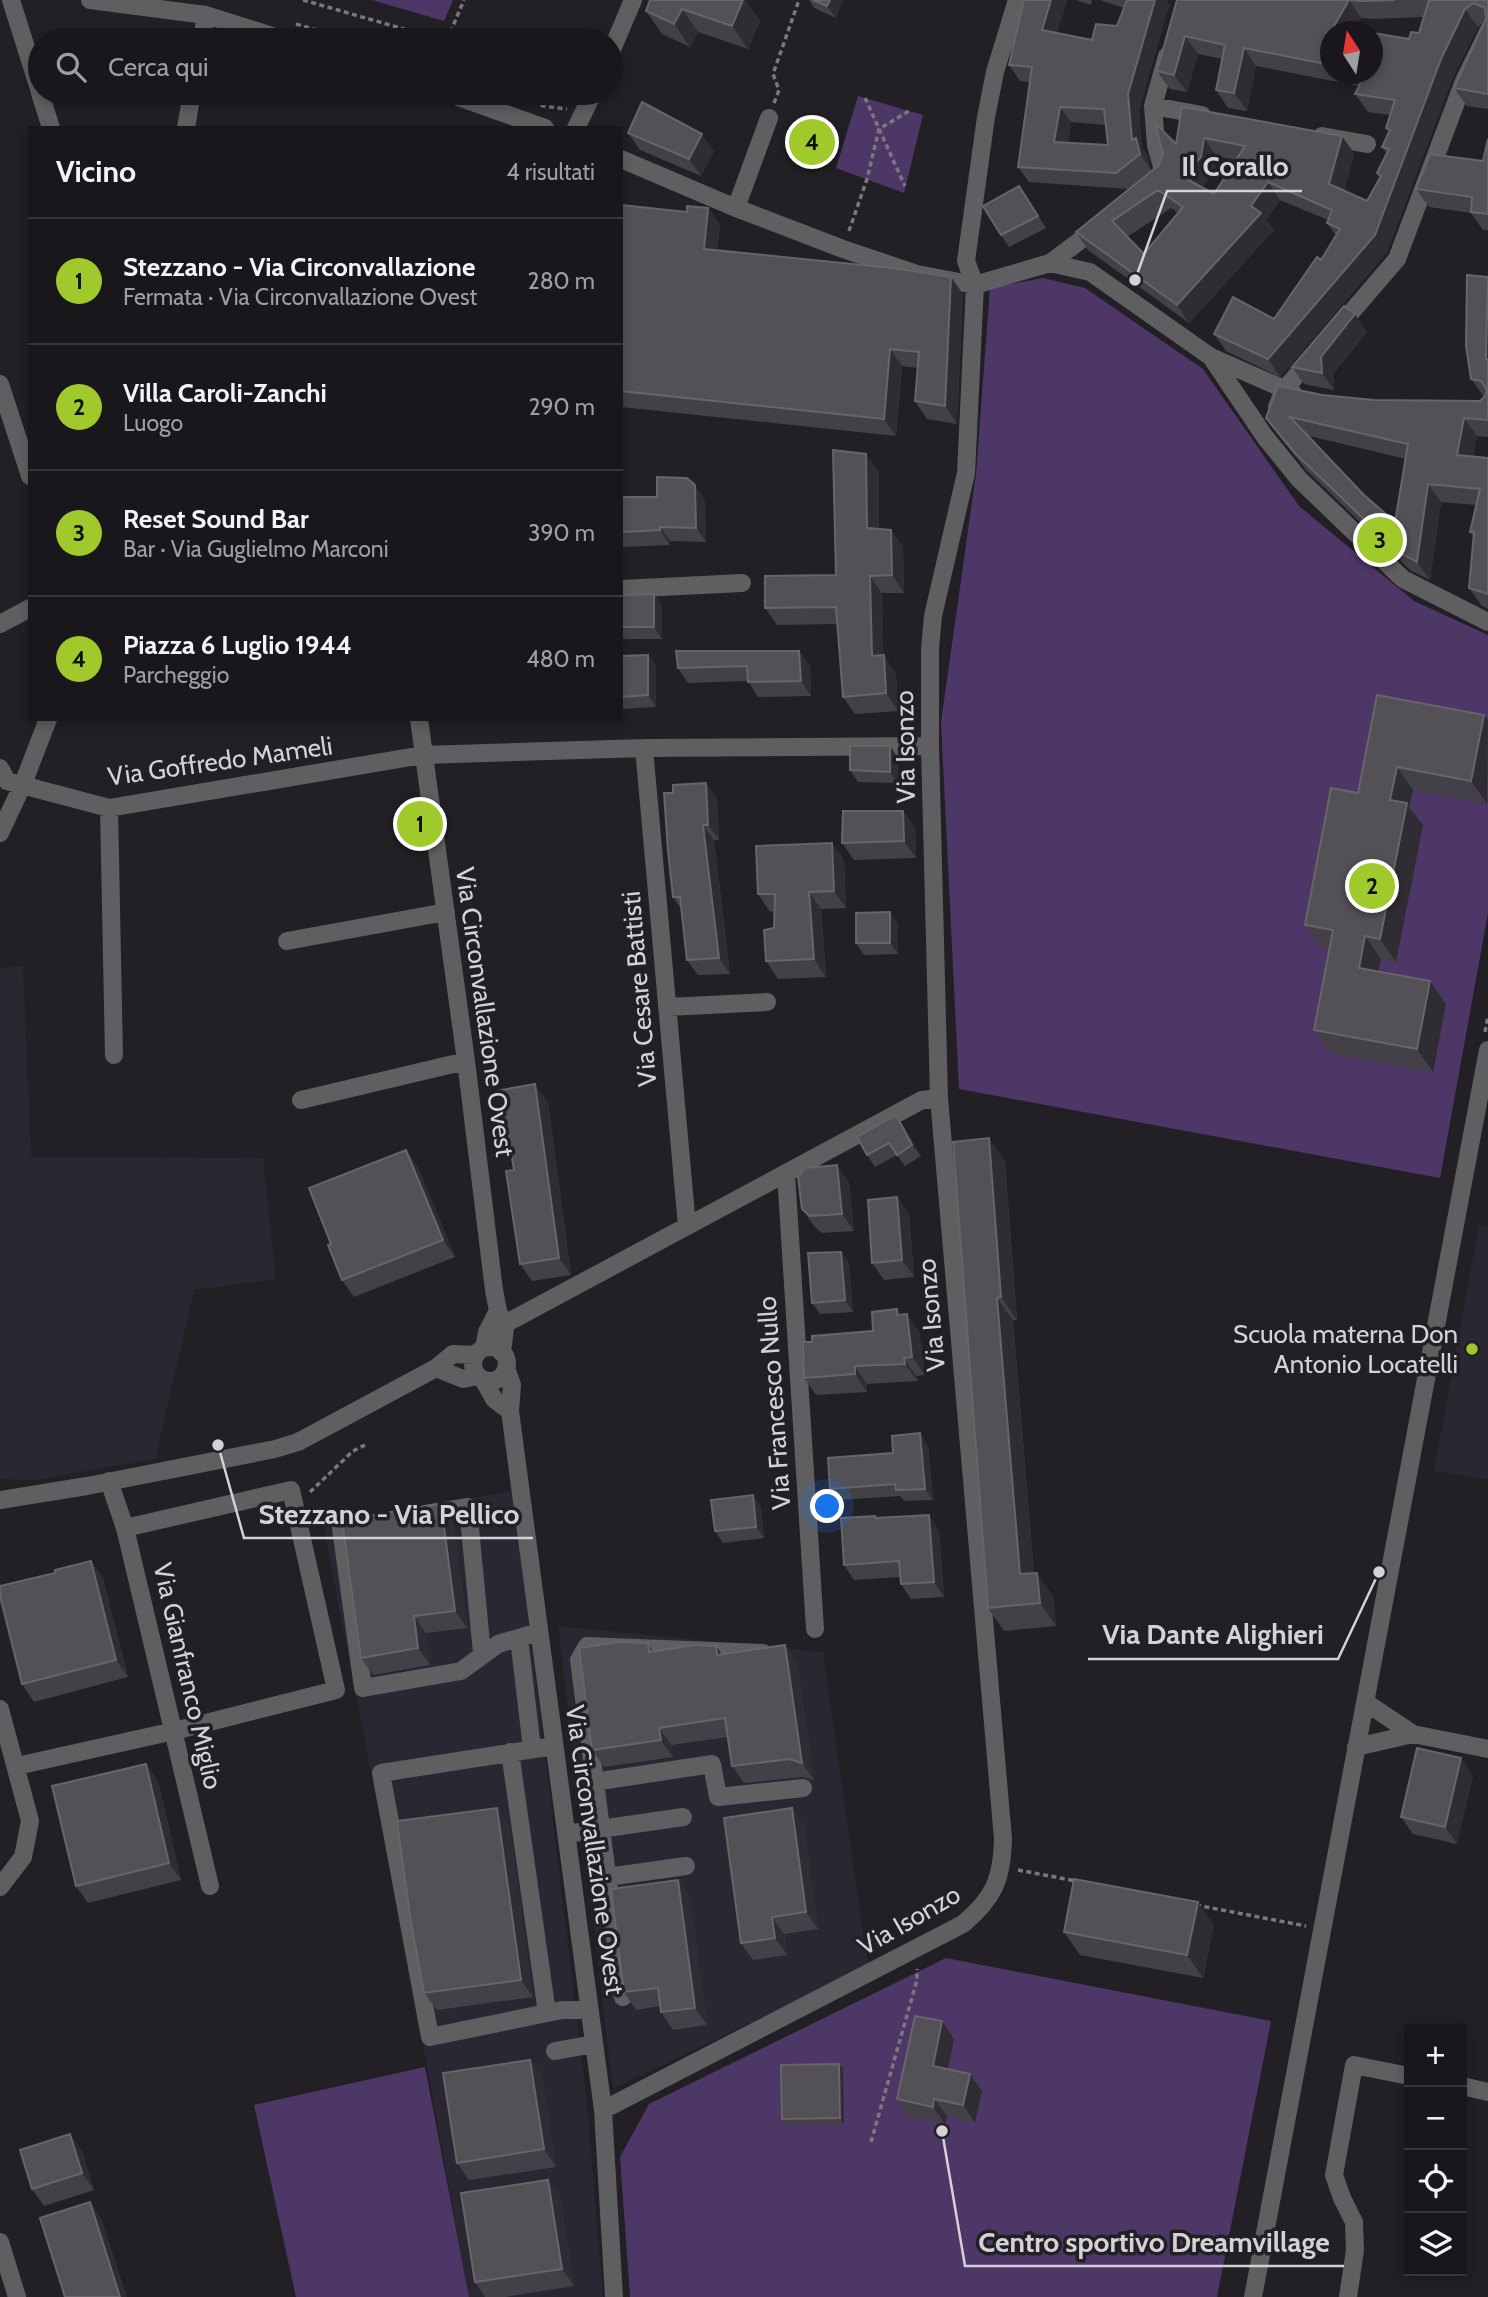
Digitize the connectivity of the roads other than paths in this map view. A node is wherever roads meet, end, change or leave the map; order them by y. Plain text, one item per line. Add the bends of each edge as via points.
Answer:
1 (11, 0) edge
2 (90, 0) edge
3 (633, 0) edge
4 (1017, 0) edge
5 (206, 15) junction
6 (204, 28) edge
7 (247, 28) edge
8 (621, 28) edge
9 (1488, 32) edge
10 (1172, 40) edge
11 (28, 54) edge
12 (44, 105) edge
13 (190, 105) edge
14 (481, 105) edge
15 (588, 105) edge
16 (1153, 106) junction
17 (769, 118) road end
18 (1220, 118) edge
19 (50, 126) edge
20 (186, 126) edge
21 (539, 126) edge
22 (577, 126) edge
23 (1300, 132) edge
24 (1367, 144) dead end
25 (623, 160) edge
26 (1143, 191) edge
27 (736, 208) junction
28 (1110, 218) edge
29 (1050, 262) junction
30 (975, 285) junction
31 (1211, 357) junction
32 (0, 384) edge
33 (1284, 390) junction
34 (1310, 398) edge
35 (1265, 437) junction
36 (28, 470) edge
37 (742, 583) dead end
38 (623, 589) edge
39 (28, 609) edge
40 (1488, 622) edge
41 (0, 624) edge
42 (47, 721) edge
43 (419, 721) edge
44 (930, 746) junction
45 (644, 748) junction
46 (423, 755) junction
47 (0, 768) edge
48 (23, 784) junction
49 (109, 808) junction
50 (0, 833) edge
51 (446, 912) junction
52 (287, 941) dead end
53 (767, 1002) dead end
54 (667, 1007) junction
55 (1488, 1050) edge
56 (114, 1055) dead end
57 (466, 1061) junction
58 (939, 1098) junction
59 (301, 1101) dead end
60 (786, 1174) junction
61 (687, 1226) junction
62 (500, 1318) junction
63 (480, 1351) junction
64 (504, 1360) junction
65 (436, 1368) junction
66 (481, 1378) junction
67 (510, 1411) junction
68 (109, 1481) junction
69 (0, 1500) edge
70 (405, 1518) edge
71 (379, 1522) edge
72 (125, 1528) junction
73 (815, 1629) dead end
74 (539, 1632) junction
75 (519, 1638) junction
76 (482, 1653) junction
77 (766, 1653) edge
78 (1365, 1702) junction
79 (0, 1709) edge
80 (174, 1731) junction
81 (1413, 1734) junction
82 (554, 1746) junction
83 (1356, 1747) junction
84 (532, 1749) junction
85 (1488, 1749) edge
86 (510, 1752) junction
87 (17, 1766) junction
88 (594, 1783) junction
89 (803, 1788) dead end
90 (683, 1816) dead end
91 (599, 1829) junction
92 (566, 1834) junction
93 (686, 1866) dead end
94 (607, 1877) junction
95 (210, 1886) dead end
96 (0, 1887) edge
97 (622, 1997) edge
98 (589, 2010) junction
99 (547, 2013) junction
100 (594, 2044) junction
101 (555, 2051) dead end
102 (1404, 2075) edge
103 (1466, 2087) edge
104 (1488, 2092) edge
105 (603, 2110) junction
106 (0, 2242) edge
107 (17, 2297) edge
108 (614, 2297) edge
109 (1253, 2297) edge
110 (1348, 2297) edge

1 - 11 street
2 - 5 street
3 - 8 street
4 - 30 street, Via Isonzo via 986,117 966,261
5 - 6 street
5 - 7 street
9 - 33 street via 1464,81 1397,259
10 - 16 street
12 - 19 street
13 - 20 street
14 - 21 street
15 - 22 street
16 - 18 street
16 - 26 street via 1164,174
17 - 27 street
23 - 24 street
25 - 27 street
27 - 30 street via 917,274
28 - 29 street
29 - 30 street
29 - 31 street via 1090,272
30 - 44 street, Via Isonzo via 966,473 933,616
31 - 33 street
31 - 35 street
32 - 36 street
33 - 34 street
33 - 35 street
35 - 40 street via 1299,479 1404,579
37 - 38 street
39 - 41 street
42 - 48 street
43 - 46 street, Via Circonvallazione Ovest
44 - 45 street, Via Goffredo Mameli
44 - 58 street, Via Isonzo
45 - 46 street, Via Goffredo Mameli
45 - 54 street, Via Cesare Battisti
46 - 49 street, Via Goffredo Mameli
46 - 51 street, Via Circonvallazione Ovest
47 - 48 street, Via Goffredo Mameli via 7,780
48 - 49 street, Via Goffredo Mameli
48 - 50 street
49 - 56 street
51 - 52 street
51 - 57 street, Via Circonvallazione Ovest
53 - 54 street
54 - 61 street, Via Cesare Battisti
55 - 78 street
57 - 59 street
57 - 62 street, Via Circonvallazione Ovest
58 - 60 street via 922,1100
58 - 105 street, Via Isonzo via 1002,1867 982,1909 963,1924
60 - 61 street
60 - 73 street, Via Francesco Nullo
61 - 62 street
62 - 63 street, Via Circonvallazione Ovest via 487,1332
62 - 64 street, Via Circonvallazione Ovest
63 - 64 street via 494,1348
63 - 65 street via 453,1354
63 - 66 street via 472,1366
64 - 66 street via 498,1379
64 - 67 street, Via Circonvallazione Ovest via 512,1385
65 - 66 street via 463,1379
65 - 68 street via 298,1442
66 - 67 street via 494,1399
67 - 74 street, Via Circonvallazione Ovest
68 - 69 street
68 - 72 street, Via Gianfranco Miglio
70 - 76 street via 468,1507
71 - 76 street via 341,1528 363,1688 461,1671
72 - 80 street, Via Gianfranco Miglio
72 - 80 street via 290,1490 293,1499 336,1690
74 - 75 street
74 - 82 street, Via Circonvallazione Ovest
75 - 76 street
75 - 84 street
77 - 88 street via 587,1646 579,1660
78 - 81 street
78 - 83 street
79 - 87 street
80 - 87 street
80 - 95 street, Via Gianfranco Miglio
81 - 83 street
81 - 85 street
82 - 84 street
82 - 92 street, Via Circonvallazione Ovest
83 - 109 street
84 - 86 street
86 - 99 street
86 - 99 street via 381,1773 430,2037
87 - 96 street via 30,1821 23,1857
88 - 89 street via 712,1764 718,1797
88 - 91 street
90 - 91 street
91 - 92 street
91 - 94 street
92 - 98 street, Via Circonvallazione Ovest
93 - 94 street
94 - 97 street
98 - 99 street
98 - 100 street, Via Circonvallazione Ovest
100 - 101 street
100 - 105 street, Via Circonvallazione Ovest
102 - 110 street via 1354,2065 1334,2175 1354,2222
103 - 104 street
105 - 108 street, Via Circonvallazione Ovest
106 - 107 street

